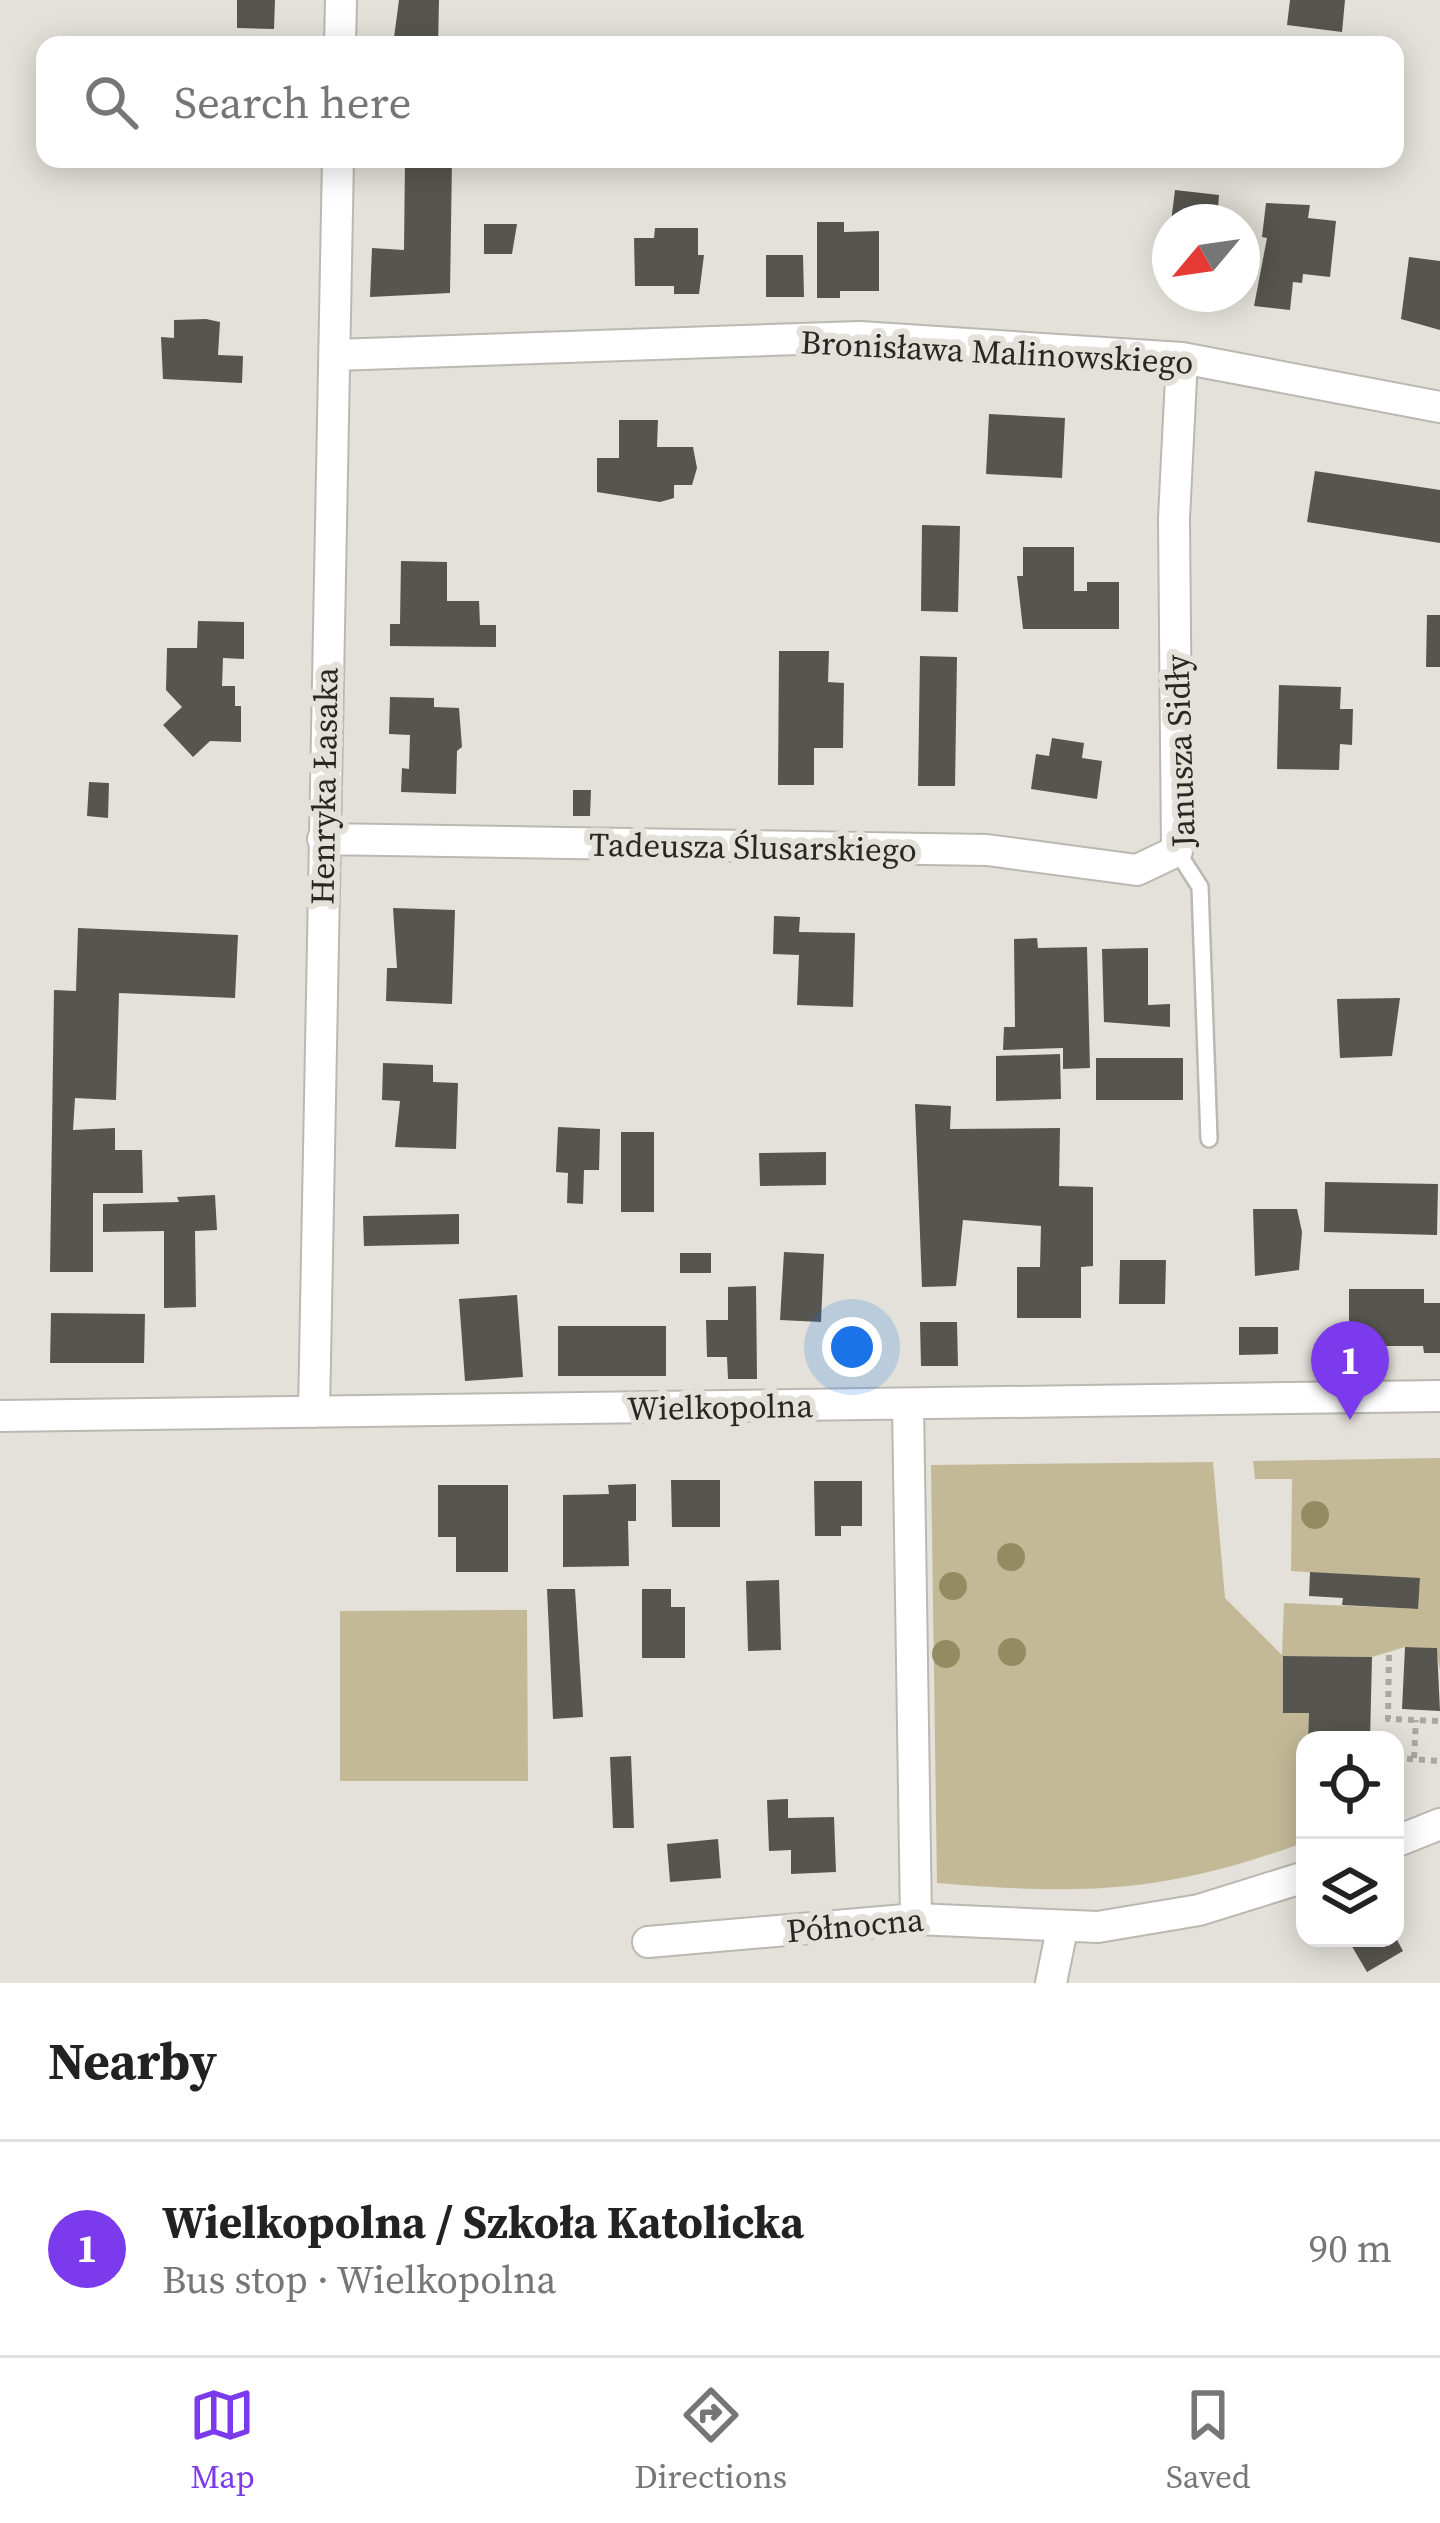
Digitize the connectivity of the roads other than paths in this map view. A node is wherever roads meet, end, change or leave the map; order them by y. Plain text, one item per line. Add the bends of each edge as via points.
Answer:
1 (340, 0) edge
2 (340, 36) edge
3 (338, 168) edge
4 (335, 355) junction
5 (1181, 358) junction
6 (1440, 407) edge
7 (323, 839) junction
8 (1177, 851) junction
9 (1209, 1138) dead end
10 (1440, 1396) edge
11 (908, 1405) junction
12 (314, 1412) junction
13 (0, 1416) edge
14 (1440, 1824) edge
15 (1402, 1839) edge
16 (1296, 1880) edge
17 (916, 1918) junction
18 (1063, 1928) junction
19 (648, 1942) dead end
20 (1051, 1983) edge

1 - 2 street
3 - 4 street, Henryka Łasaka
4 - 5 street, Bronisława Malinowskiego via 860,337
4 - 7 street, Henryka Łasaka
5 - 6 street, Bronisława Malinowskiego
5 - 8 street, Janusza Sidły
7 - 8 street, Tadeusza Ślusarskiego via 987,850 1137,870
7 - 12 street, Henryka Łasaka
8 - 9 lane, Janusza Sidły via 1200,887
10 - 11 street, Wielkopolna
11 - 12 street, Wielkopolna
11 - 17 street
12 - 13 street, Wielkopolna
14 - 15 street
16 - 18 street, Północna via 1199,1910
17 - 18 street, Północna
17 - 19 street, Północna
18 - 20 street

